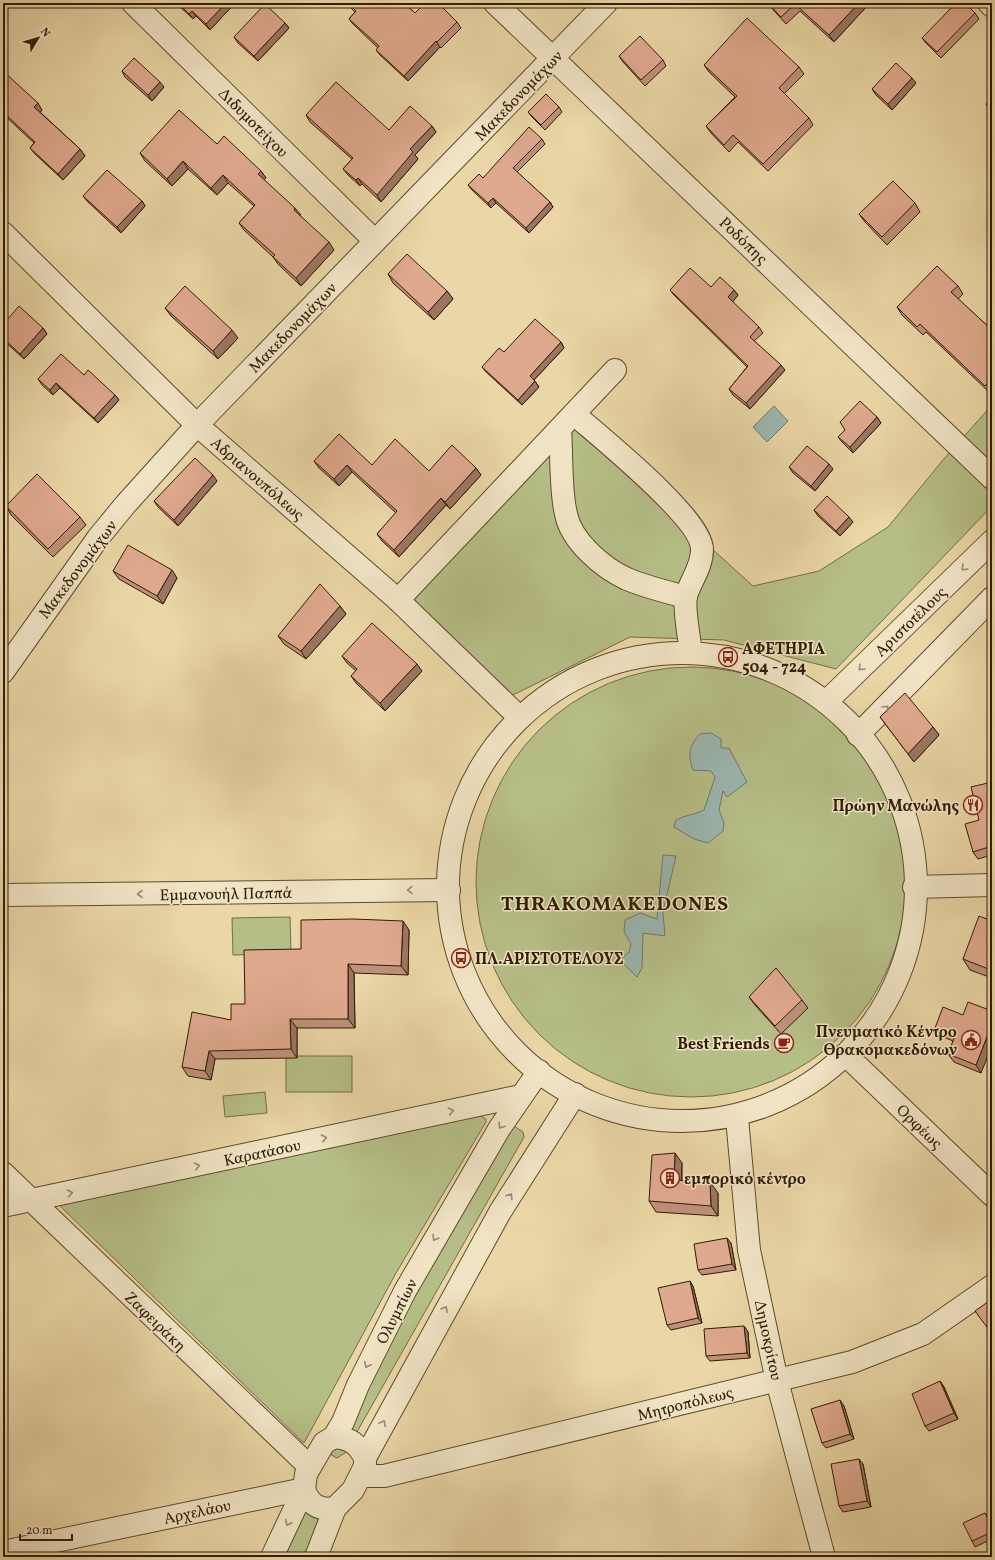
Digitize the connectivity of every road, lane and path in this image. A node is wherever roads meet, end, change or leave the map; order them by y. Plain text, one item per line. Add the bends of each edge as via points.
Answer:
1 (133, 3) edge
2 (495, 3) edge
3 (606, 3) edge
4 (989, 3) edge
5 (992, 6) edge
6 (554, 59) junction
7 (3, 233) edge
8 (375, 241) junction
9 (615, 370) dead end
10 (567, 422) junction
11 (197, 425) junction
12 (992, 478) edge
13 (992, 541) edge
14 (686, 597) junction
15 (992, 598) edge
16 (398, 600) junction
17 (690, 651) junction
18 (3, 672) edge
19 (827, 701) junction
20 (519, 717) junction
21 (858, 736) junction
22 (992, 886) edge
23 (914, 887) junction
24 (449, 890) junction
25 (3, 895) edge
26 (848, 1057) junction
27 (539, 1071) junction
28 (575, 1094) junction
29 (521, 1096) junction
30 (737, 1118) junction
31 (3, 1173) edge
32 (992, 1194) edge
33 (31, 1201) junction
34 (3, 1206) edge
35 (992, 1286) edge
36 (777, 1381) junction
37 (334, 1437) junction
38 (310, 1467) junction
39 (363, 1467) junction
40 (304, 1489) junction
41 (335, 1508) junction
42 (3, 1552) edge
43 (272, 1557) edge
44 (316, 1557) edge
45 (824, 1557) edge

1 - 8 street, Διδυμοτείχου
2 - 6 street, Ροδόπης
3 - 6 street, Μακεδονομάχων
4 - 5 street
6 - 8 street, Μακεδονομάχων
6 - 12 street, Ροδόπης
7 - 11 street, Αδριανουπόλεως
8 - 11 street, Μακεδονομάχων
9 - 10 street
10 - 14 street via 651,482 695,530 702,550 700,563
10 - 14 street via 566,515 571,530 582,546 595,558 626,578
10 - 16 street
11 - 16 street, Αδριανουπόλεως
11 - 18 street, Μακεδονομάχων via 98,538
13 -> 19 street, Αριστοτέλους
14 - 17 street
21 -> 15 street
16 - 20 street, Αδριανουπόλεως
17 - 19 street via 728,657 809,682
17 - 20 street via 667,649 610,660 555,686
19 - 21 street
20 - 24 street via 492,753 465,801 451,859
21 - 23 street via 898,808 906,834
22 - 23 street
23 - 26 street via 902,947 887,998
24 -> 25 street, Εμμανουήλ Παππά
24 - 27 street via 461,958 488,1014
26 - 30 street via 823,1082 780,1105
26 - 32 street, Ορφέως
27 - 28 street
27 - 29 street, Ολυμπίων
28 - 30 street via 622,1114 677,1123 715,1122
39 -> 28 street via 500,1212
33 -> 29 street, Καρατάσου
29 -> 37 street, Ολυμπίων via 475,1169 405,1291
30 - 36 street, Δημοκρίτου via 749,1250
31 - 33 street, Ζαφειράκη
33 - 34 street, Καρατάσου
33 - 38 street, Ζαφειράκη
35 - 36 street, Μητροπόλεως via 923,1334 852,1362
36 - 39 street, Μητροπόλεως via 384,1476
36 - 45 street, Δημοκρίτου
37 - 38 street, Ολυμπίων via 324,1443
37 - 39 street via 352,1441 360,1449
38 - 40 street, Ολυμπίων
39 - 41 street via 353,1490
40 - 41 street via 307,1497 317,1507 327,1510
40 - 42 street, Αρχελάου
40 -> 43 street, Ολυμπίων
41 - 44 street

